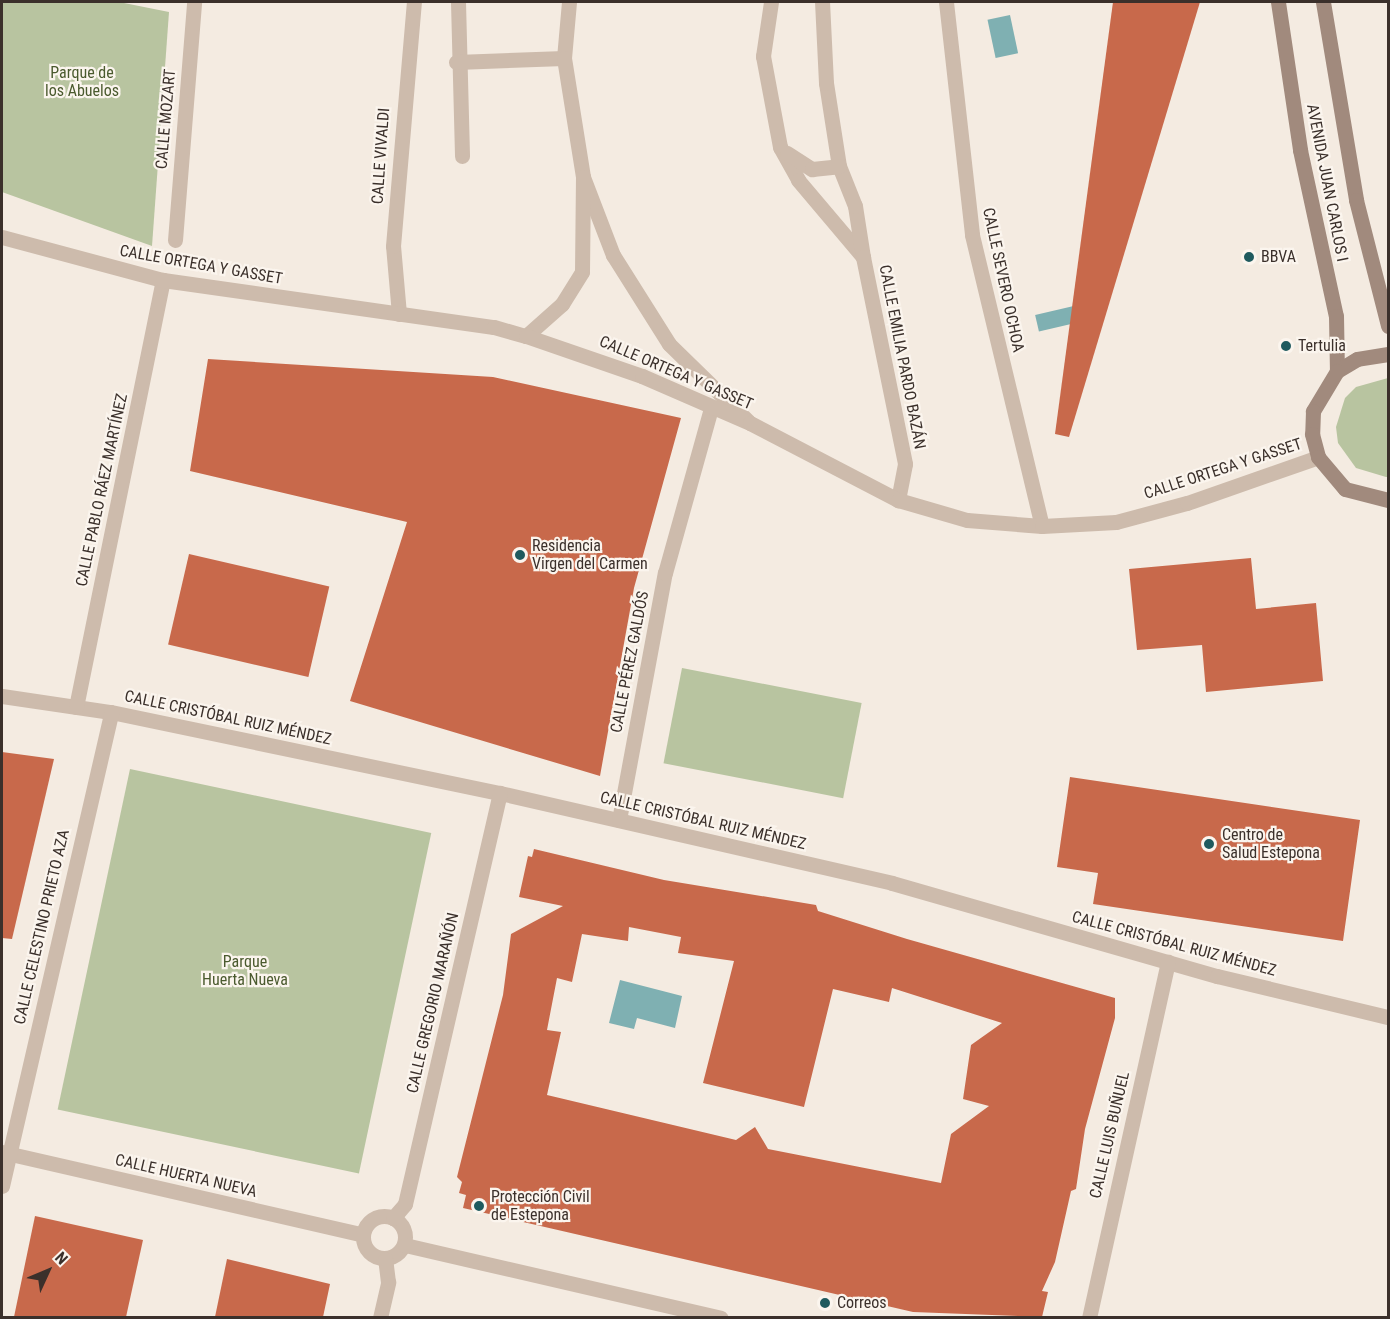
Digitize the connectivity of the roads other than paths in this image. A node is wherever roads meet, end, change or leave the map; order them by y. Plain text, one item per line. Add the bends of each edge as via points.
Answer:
1 (194, 2) edge
2 (414, 2) edge
3 (458, 2) edge
4 (569, 2) edge
5 (771, 2) edge
6 (822, 2) edge
7 (946, 2) edge
8 (1278, 2) edge
9 (1323, 2) edge
10 (564, 58) junction
11 (456, 62) junction
12 (780, 147) junction
13 (462, 156) dead end
14 (839, 166) junction
15 (583, 177) junction
16 (2, 237) edge
17 (175, 240) dead end
18 (863, 257) junction
19 (163, 280) junction
20 (399, 314) junction
21 (1389, 327) edge
22 (526, 336) junction
23 (1389, 354) edge
24 (1337, 371) junction
25 (711, 408) junction
26 (750, 423) junction
27 (1318, 457) junction
28 (898, 500) junction
29 (1387, 505) edge
30 (1042, 526) junction
31 (2, 696) edge
32 (76, 707) junction
33 (111, 712) junction
34 (500, 793) junction
35 (619, 820) junction
36 (1168, 962) junction
37 (1389, 1017) edge
38 (6, 1153) edge
39 (2, 1186) edge
40 (393, 1218) junction
41 (363, 1235) junction
42 (405, 1245) junction
43 (385, 1259) junction
44 (682, 1313) edge
45 (380, 1317) edge
46 (721, 1317) edge
47 (1089, 1317) edge

1 - 17 street, CALLE MOZART
2 - 20 street, CALLE VIVALDI via 393,246
3 - 11 street
4 - 10 street
5 - 12 street, CALLE EMILIA PARDO BAZÁN via 763,56
6 - 14 street, CALLE EMILIA PARDO BAZÁN via 826,83
7 - 30 street, CALLE SEVERO OCHOA via 972,235
8 - 24 main road, AVENIDA JUAN CARLOS I via 1300,150 1336,316
9 - 21 main road, AVENIDA JUAN CARLOS I via 1356,200
10 - 11 street
10 - 15 street
11 - 13 street
12 - 14 street via 812,169
12 - 18 street, CALLE EMILIA PARDO BAZÁN via 798,180
14 - 18 street, CALLE EMILIA PARDO BAZÁN via 855,206
15 - 22 street via 582,272 562,304
15 - 26 street via 636,297 669,344
16 - 19 street, CALLE ORTEGA Y GASSET
18 - 28 street, CALLE EMILIA PARDO BAZÁN via 905,464
19 - 20 street, CALLE ORTEGA Y GASSET
19 - 32 street, CALLE PABLO RÁEZ MARTÍNEZ
20 - 22 street, CALLE ORTEGA Y GASSET
22 - 25 street, CALLE ORTEGA Y GASSET via 642,376
23 - 24 main road via 1357,359
24 - 27 main road via 1313,411
25 - 26 street, CALLE ORTEGA Y GASSET
25 - 35 street, CALLE PÉREZ GALDÓS via 665,573
26 - 28 street, CALLE ORTEGA Y GASSET
27 - 29 main road via 1345,489
27 - 30 street, CALLE ORTEGA Y GASSET via 1187,503 1116,522
28 - 30 street, CALLE ORTEGA Y GASSET via 967,520
31 - 32 street, CALLE CRISTÓBAL RUIZ MÉNDEZ
32 - 33 street, CALLE CRISTÓBAL RUIZ MÉNDEZ
33 - 34 street, CALLE CRISTÓBAL RUIZ MÉNDEZ
33 - 38 street, CALLE CELESTINO PRIETO AZA
34 - 35 street, CALLE CRISTÓBAL RUIZ MÉNDEZ
34 - 40 street, CALLE GREGORIO MARAÑÓN via 405,1204
35 - 36 street, CALLE CRISTÓBAL RUIZ MÉNDEZ via 892,883
36 - 37 street, CALLE CRISTÓBAL RUIZ MÉNDEZ
36 - 47 street, CALLE LUIS BUÑUEL
38 - 39 street, CALLE CELESTINO PRIETO AZA
38 - 41 street, CALLE HUERTA NUEVA
40 - 41 street via 373,1219
40 - 42 street via 405,1232
41 - 43 street via 366,1249
42 - 43 street
42 - 44 street
43 - 45 street via 388,1282
44 - 46 street

